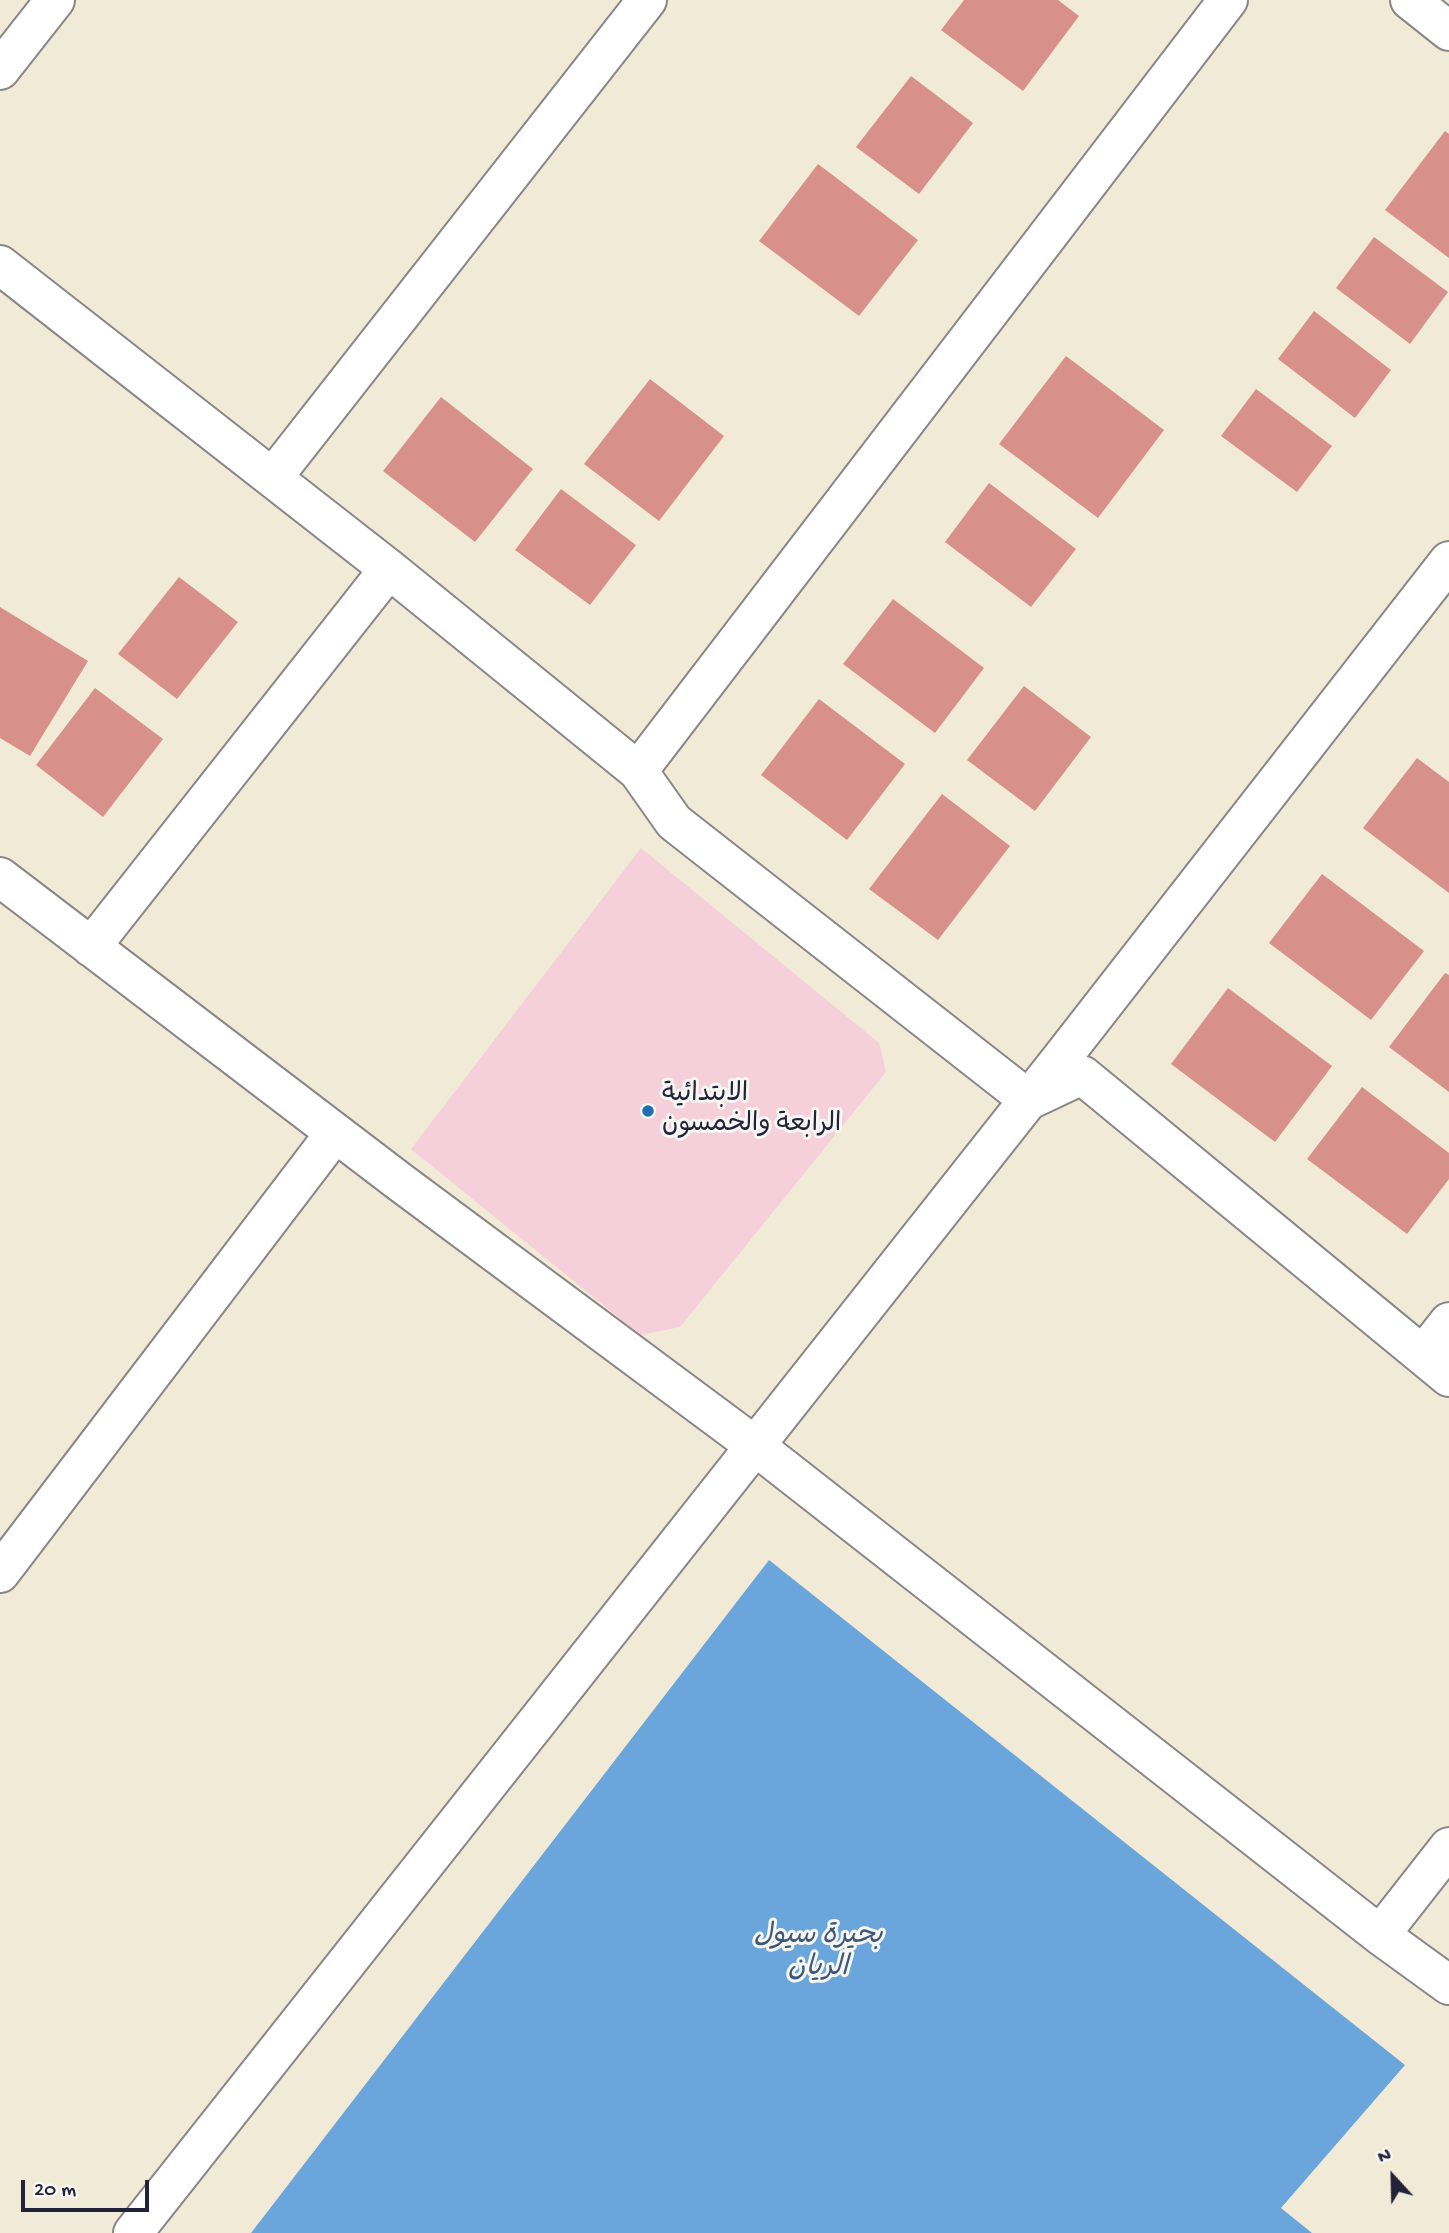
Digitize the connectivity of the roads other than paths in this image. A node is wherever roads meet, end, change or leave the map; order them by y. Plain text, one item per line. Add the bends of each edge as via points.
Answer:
1 (55, 0) edge
2 (647, 0) edge
3 (1228, 0) edge
4 (1410, 0) edge
5 (1449, 31) edge
6 (0, 70) edge
7 (0, 265) edge
8 (274, 475) junction
9 (1449, 561) edge
10 (389, 569) junction
11 (638, 771) junction
12 (0, 877) edge
13 (91, 947) junction
14 (1029, 1100) junction
15 (335, 1133) junction
16 (1449, 1322) edge
17 (1436, 1366) edge
18 (754, 1445) junction
19 (0, 1573) edge
20 (1449, 1847) edge
21 (1380, 1935) junction
22 (1449, 1985) edge
23 (133, 2233) edge

1 - 6 street
2 - 8 street
3 - 11 street
4 - 5 street
7 - 8 street
8 - 10 street
9 - 14 street
10 - 11 street
10 - 13 street
11 - 14 street via 674,822
12 - 13 street
13 - 15 street
14 - 17 street via 1082,1075
14 - 18 street
15 - 18 street
15 - 19 street
16 - 17 street
18 - 21 street
18 - 23 street
20 - 21 street
21 - 22 street

